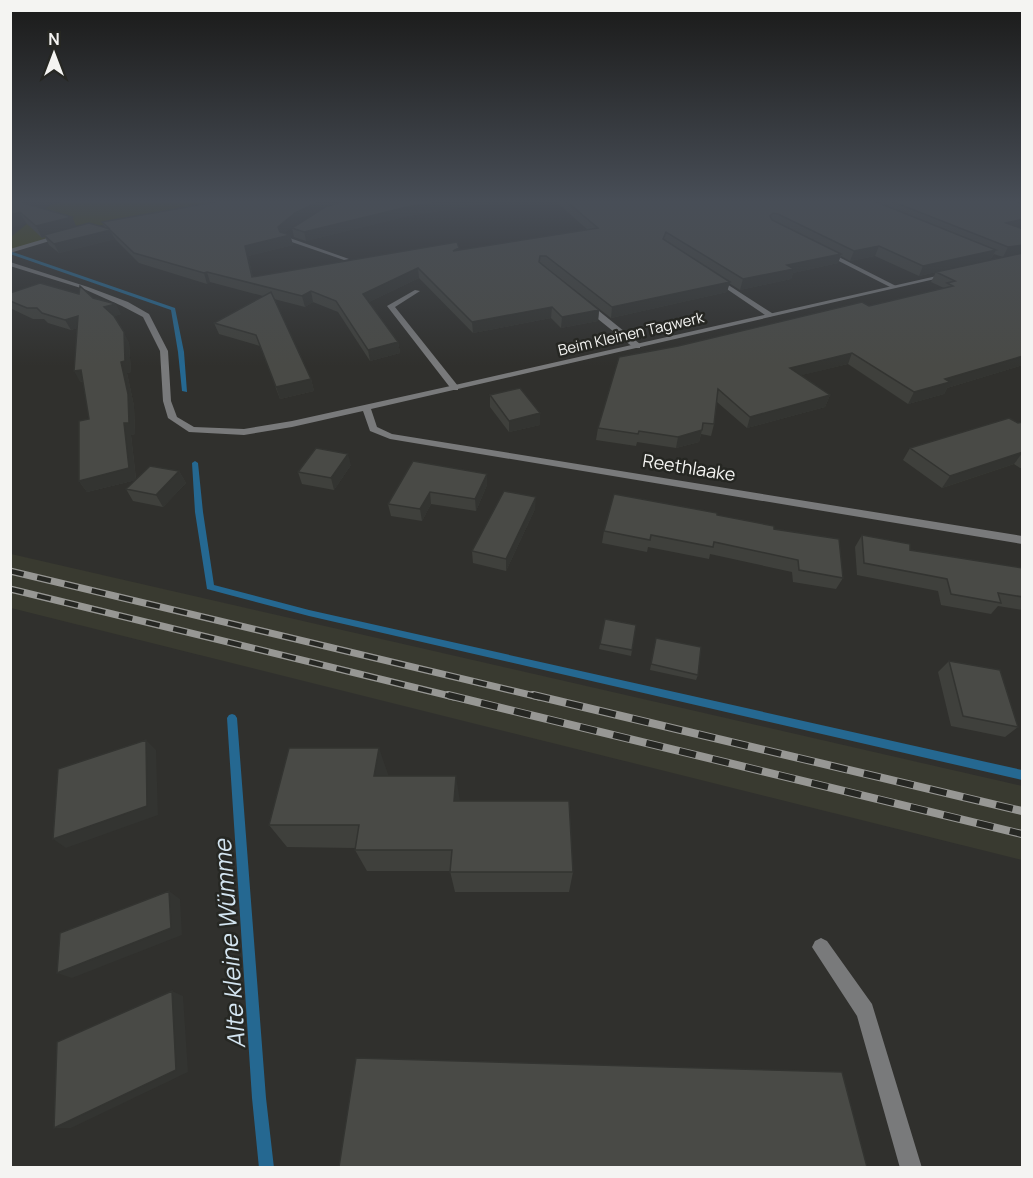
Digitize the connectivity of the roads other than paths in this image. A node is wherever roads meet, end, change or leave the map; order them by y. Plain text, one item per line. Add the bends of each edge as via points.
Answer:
1 (338, 256) edge
2 (832, 256) edge
3 (346, 259) edge
4 (10, 264) edge
5 (704, 271) edge
6 (962, 271) edge
7 (894, 287) junction
8 (417, 291) dead end
9 (577, 297) edge
10 (771, 315) junction
11 (637, 346) junction
12 (455, 388) junction
13 (366, 408) junction
14 (1023, 540) edge
15 (821, 947) dead end
16 (911, 1167) edge

1 - 3 street
2 - 7 street
4 - 13 street, Beim Kleinen Tagwerk via 86,288 146,316 164,351 167,401 173,418 192,430 244,432
5 - 10 street
6 - 7 street, Beim Kleinen Tagwerk
7 - 10 street, Beim Kleinen Tagwerk
8 - 12 street via 391,306
9 - 11 street
10 - 11 street, Beim Kleinen Tagwerk
11 - 12 street, Beim Kleinen Tagwerk
12 - 13 street, Beim Kleinen Tagwerk
13 - 14 street, Reethlaake via 374,429 390,436
15 - 16 street via 865,1011

